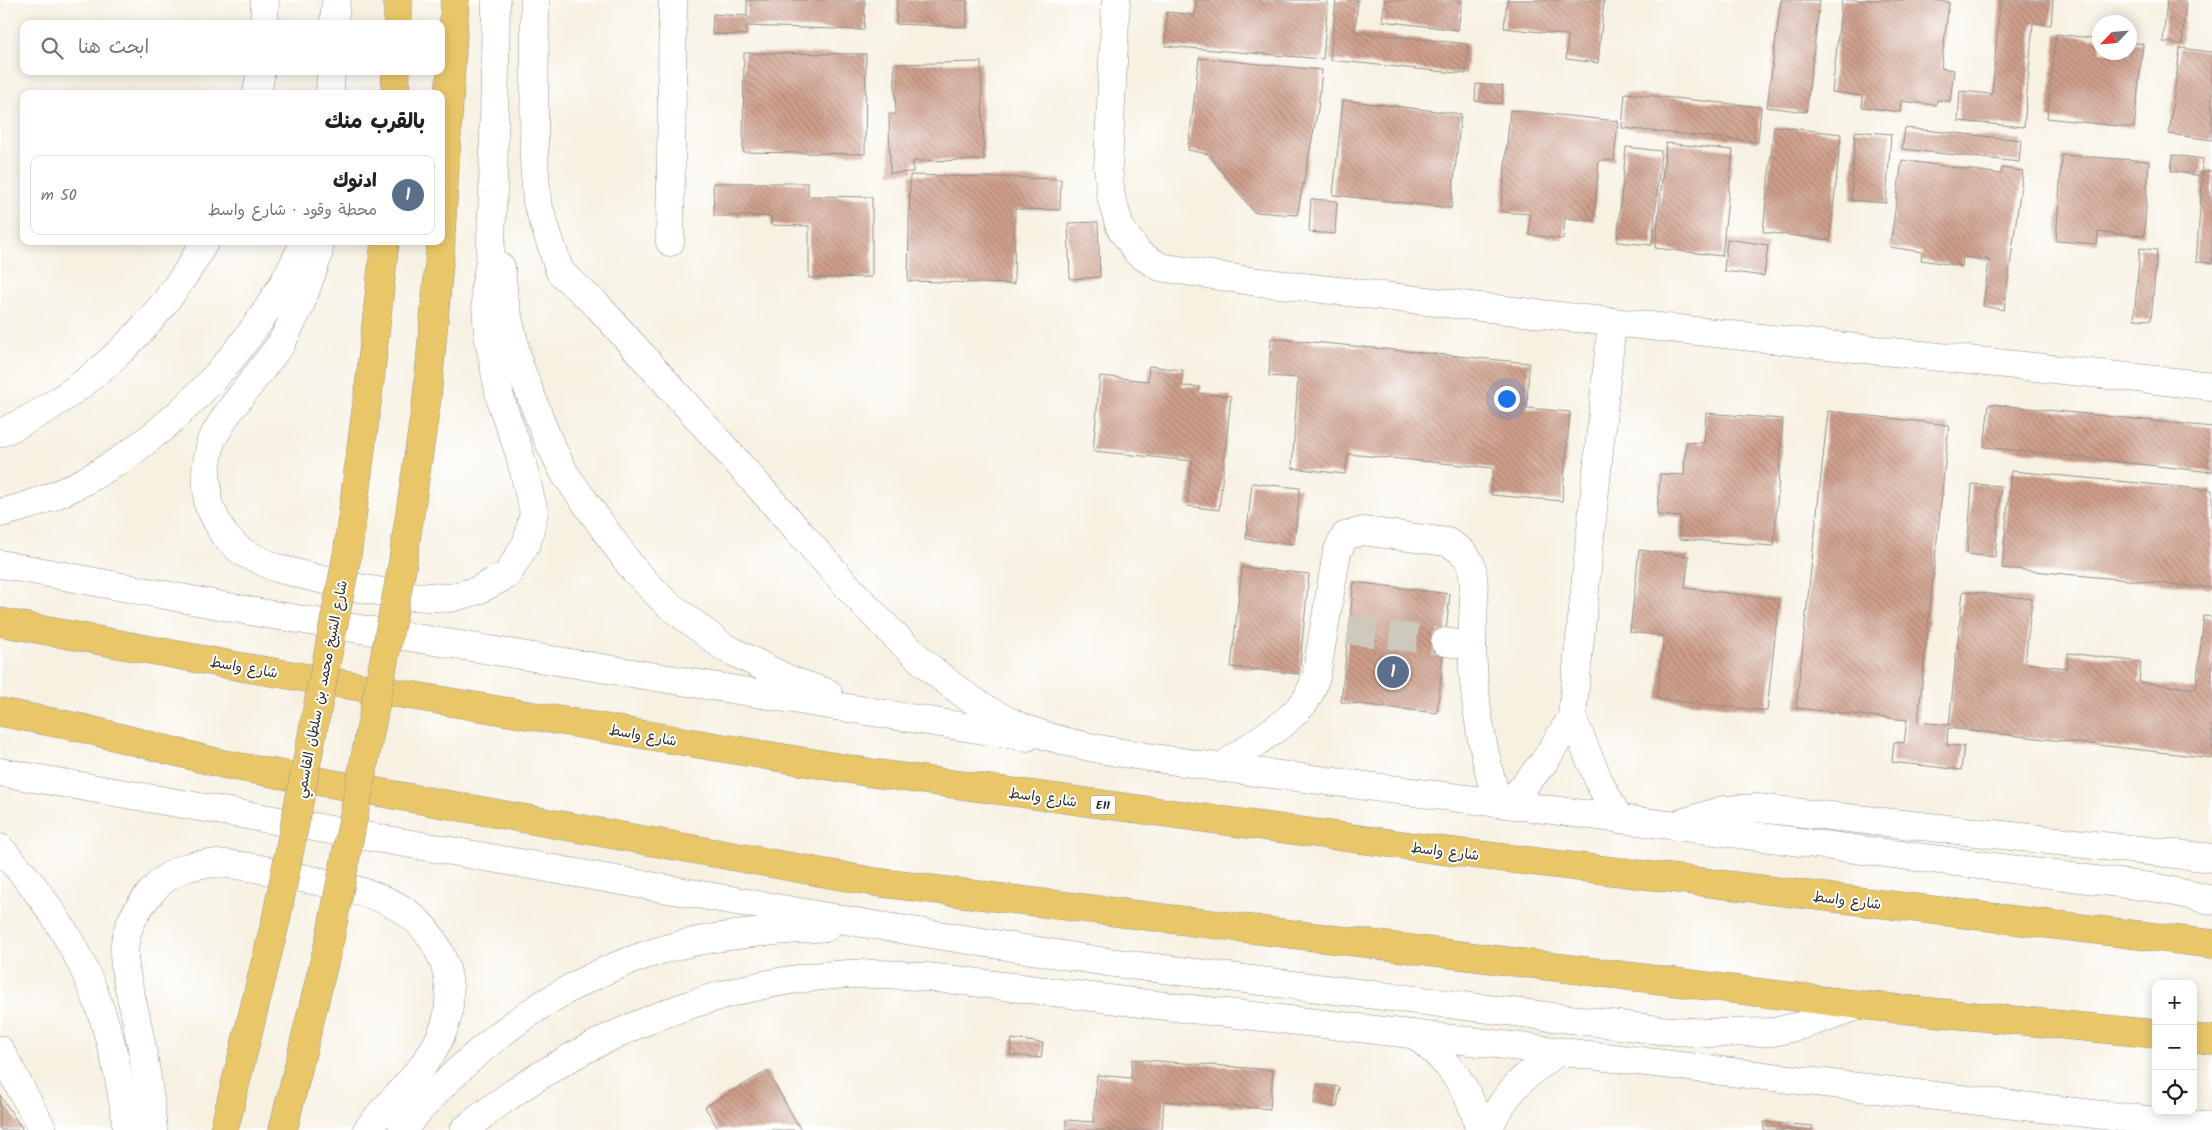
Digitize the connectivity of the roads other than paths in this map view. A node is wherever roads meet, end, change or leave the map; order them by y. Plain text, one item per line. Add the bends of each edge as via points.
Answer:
1 (265, 0) edge
2 (336, 0) edge
3 (398, 0) edge
4 (455, 0) edge
5 (496, 0) edge
6 (535, 0) edge
7 (673, 0) edge
8 (1116, 0) edge
9 (264, 20) edge
10 (334, 20) edge
11 (398, 20) edge
12 (260, 75) edge
13 (331, 75) edge
14 (396, 75) edge
15 (258, 90) edge
16 (330, 90) edge
17 (395, 90) edge
18 (445, 167) edge
19 (493, 192) junction
20 (670, 242) dead end
21 (203, 245) edge
22 (303, 245) edge
23 (319, 245) edge
24 (385, 245) edge
25 (441, 245) edge
26 (1612, 322) junction
27 (2212, 386) edge
28 (0, 433) edge
29 (0, 513) edge
30 (0, 564) edge
31 (0, 622) edge
32 (1445, 642) tunnel mouth
33 (1472, 646) junction
34 (0, 712) edge
35 (895, 717) junction
36 (1572, 717) junction
37 (1070, 744) junction
38 (1220, 768) junction
39 (0, 772) edge
40 (1504, 803) junction
41 (1619, 819) junction
42 (1671, 826) junction
43 (0, 848) edge
44 (2212, 858) edge
45 (2212, 900) edge
46 (862, 923) junction
47 (2212, 944) edge
48 (1107, 962) junction
49 (1860, 1005) junction
50 (1177, 1008) junction
51 (1414, 1034) junction
52 (2152, 1034) edge
53 (2197, 1038) edge
54 (2212, 1040) edge
55 (0, 1050) edge
56 (1558, 1052) junction
57 (2178, 1126) edge
58 (2212, 1127) edge
59 (43, 1130) edge
60 (127, 1130) edge
61 (153, 1130) edge
62 (224, 1130) edge
63 (283, 1130) edge
64 (367, 1130) edge
65 (402, 1130) edge
66 (464, 1130) edge
67 (1479, 1130) edge
68 (1488, 1130) edge

1 - 9 street
2 - 10 street
3 - 11 main road
4 - 18 main road
5 - 19 street
6 - 37 street via 534,160 537,202 560,272 598,306 857,597 909,648 947,681 980,703 1017,724
7 - 20 street
8 - 26 street via 1108,167 1111,197 1120,228 1138,253 1160,267 1184,272
12 - 15 street
13 - 16 street
14 - 17 main road
19 - 23 street via 490,261 485,288 488,334 501,402 519,452 534,512 526,542 507,575 476,592 450,598 408,596 347,586 276,568 242,552 224,535 208,504 206,470 211,441 227,414 281,344 299,308
19 - 35 street via 504,298 519,364 548,440 565,474 632,569 665,602 724,647 790,680
21 - 28 street via 179,284 144,327 104,366 60,400
22 - 29 street via 275,298 227,364 156,433 100,472 67,489 22,508
24 - 62 main road, شارع الشيخ محمد بن سلطان القاسمي, bridge via 347,556 276,920
25 - 63 main road, bridge via 427,398 402,567 330,938
26 - 27 street
26 - 36 street
30 - 35 street via 261,613
31 - 47 main road, شارع واسط / E11 via 252,669 872,773 1447,851
32 - 33 street
33 - 38 street via 1473,578 1466,556 1457,547 1447,542 1363,531 1345,536 1340,543 1336,629 1305,702 1286,722
33 - 40 street via 1479,728
34 - 49 main road via 82,728 223,764 875,882
35 - 37 street
36 - 40 street via 1544,762
36 - 41 street via 1601,786
37 - 38 street
38 - 40 street
39 - 46 street
40 - 41 street
41 - 42 street
42 - 44 street via 1723,810 1757,808
42 - 45 street via 2158,888
43 - 60 street via 43,898 81,959 107,1026
46 - 48 street
46 - 65 street via 722,936 646,954 582,980 540,1004 465,1062 431,1095
48 - 49 street via 1660,1030 1774,1032
48 - 50 street
49 - 52 main road
50 - 51 street
50 - 66 street via 925,976 832,975 787,982 706,1000 611,1037 518,1090
51 - 56 street
51 - 67 street via 1454,1071 1467,1095
53 - 54 main road
55 - 59 street
56 - 57 street
56 - 68 street via 1532,1069 1510,1092
57 - 58 street
61 - 64 street via 148,1080 122,954 128,928 152,891 184,868 211,864 242,865 354,889 394,904 414,916 429,932 441,953 448,976 445,1026 430,1056 403,1092

